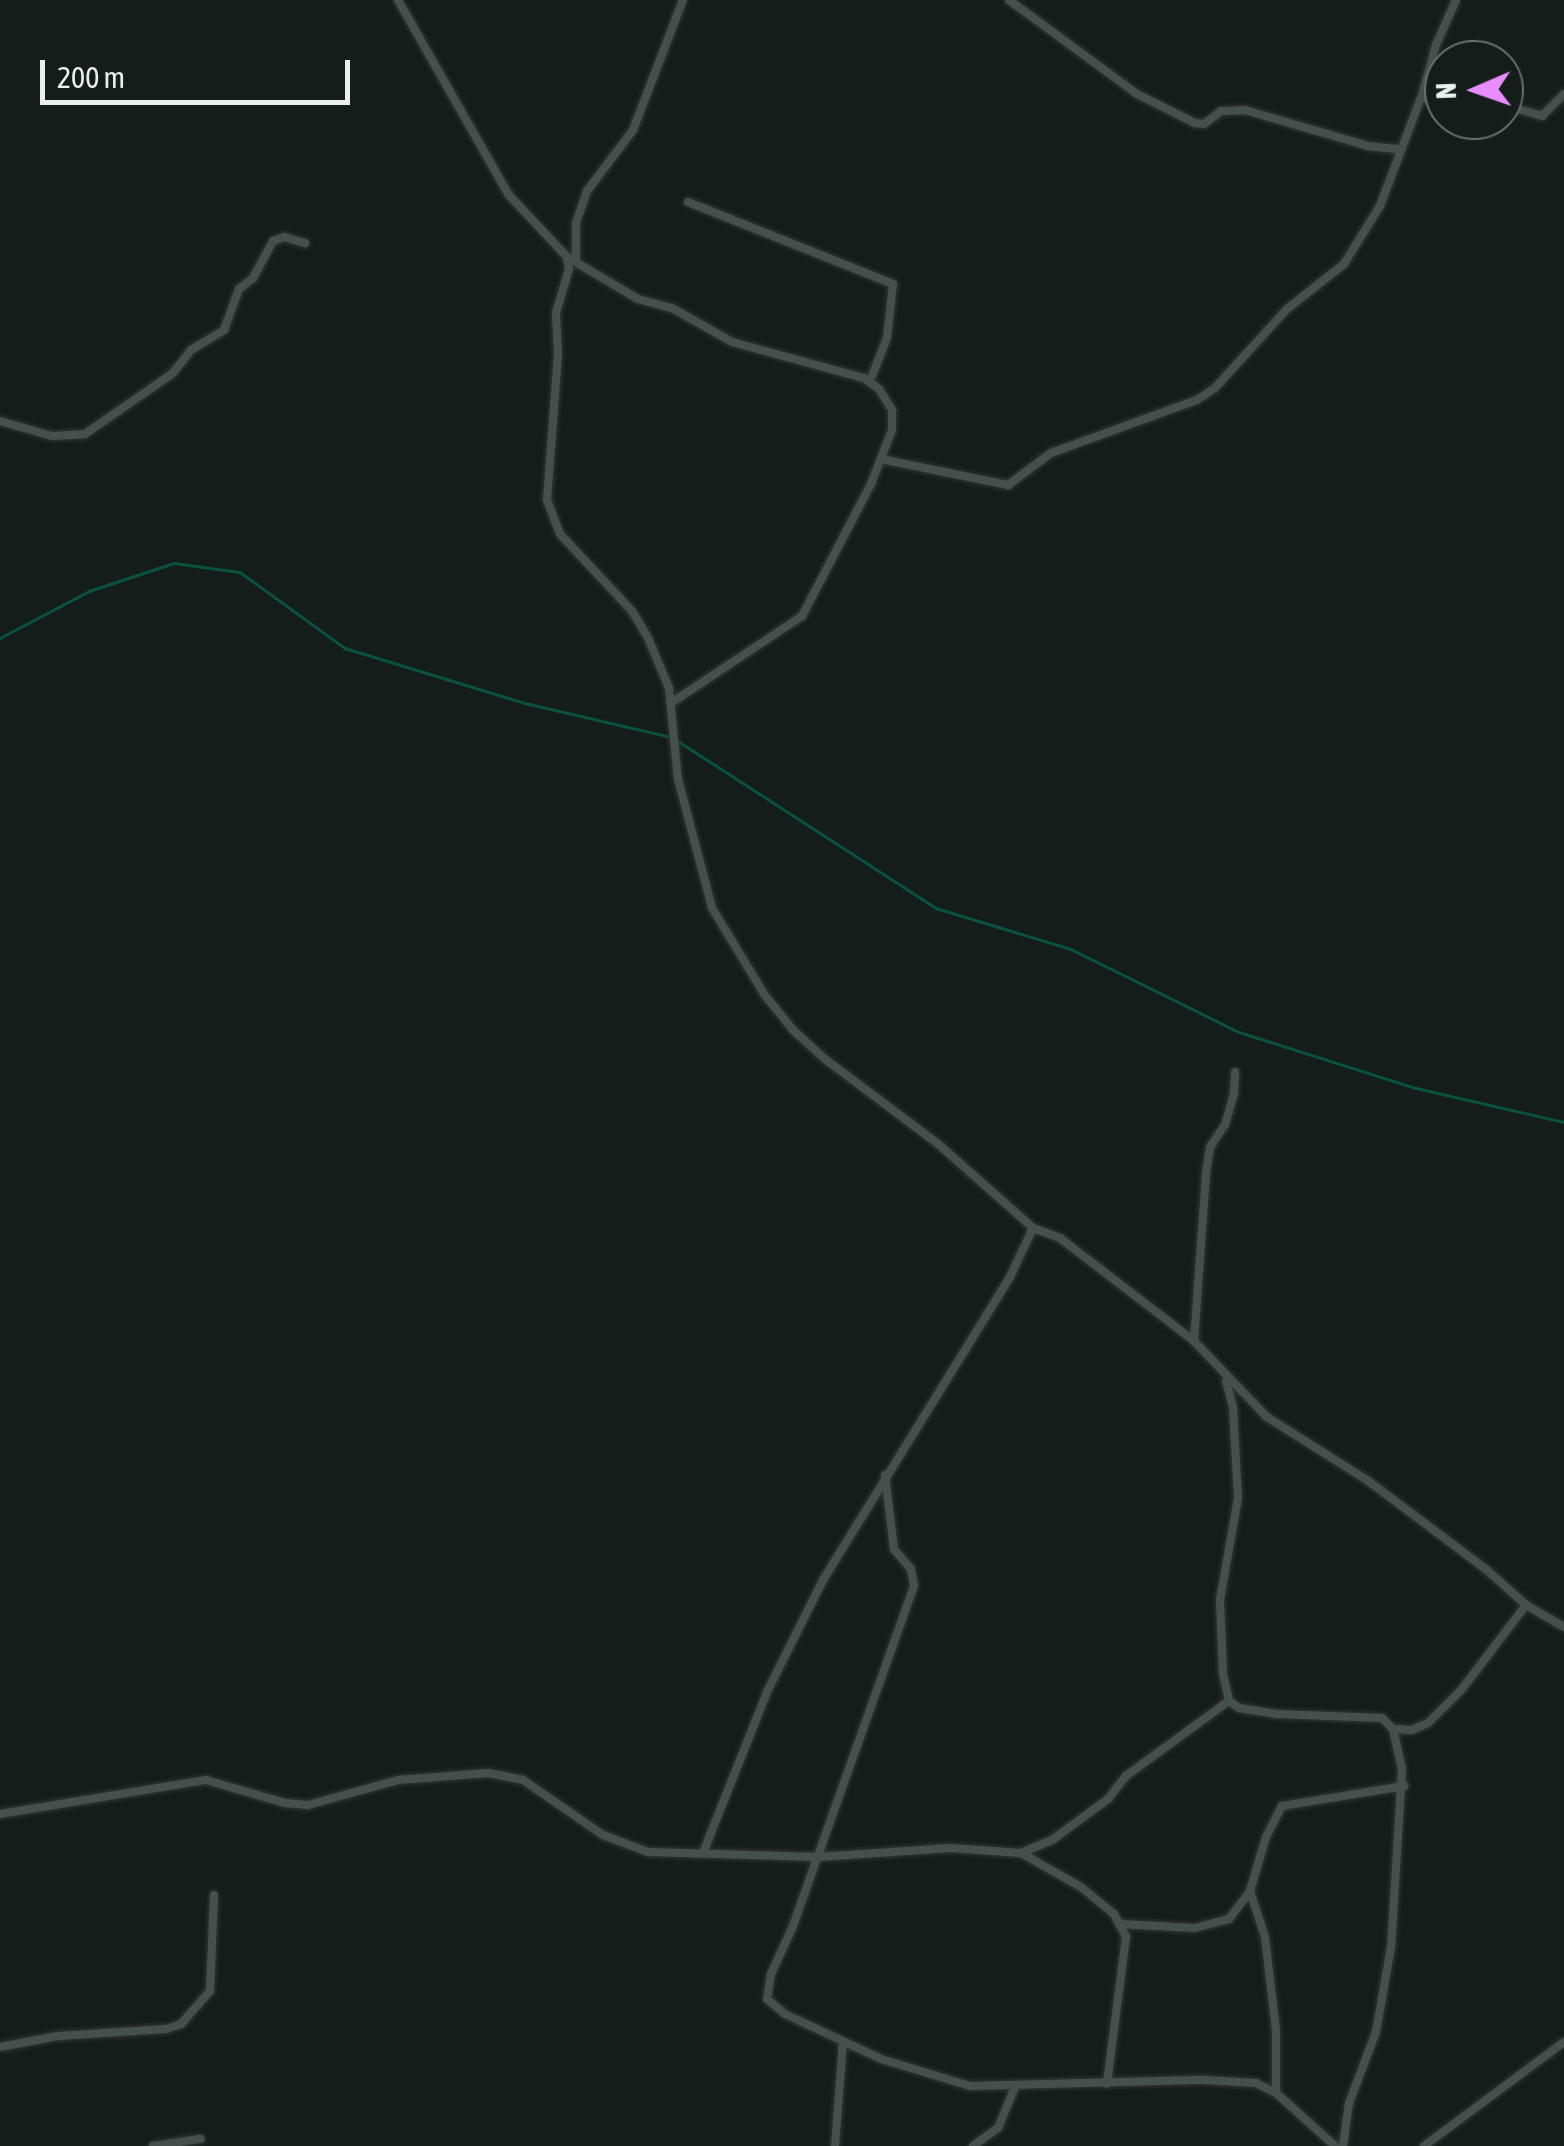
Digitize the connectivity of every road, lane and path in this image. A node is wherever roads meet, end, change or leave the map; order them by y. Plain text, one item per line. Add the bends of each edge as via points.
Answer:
1 (398, 0) edge
2 (683, 0) edge
3 (1010, 0) edge
4 (1456, 0) edge
5 (1564, 94) edge
6 (1424, 99) edge
7 (1420, 100) junction
8 (1524, 111) edge
9 (1399, 149) junction
10 (688, 202) dead end
11 (305, 242) dead end
12 (572, 259) junction
13 (870, 381) junction
14 (0, 421) edge
15 (881, 458) junction
16 (671, 704) junction
17 (1235, 1072) dead end
18 (1033, 1228) junction
19 (1194, 1341) junction
20 (1226, 1376) junction
21 (885, 1474) junction
22 (1526, 1606) junction
23 (1564, 1627) edge
24 (1229, 1701) junction
25 (1393, 1730) junction
26 (1404, 1786) junction
27 (0, 1814) edge
28 (703, 1853) junction
29 (1021, 1853) junction
30 (818, 1857) junction
31 (1250, 1891) junction
32 (214, 1895) dead end
33 (1119, 1924) junction
34 (844, 2041) junction
35 (1564, 2042) edge
36 (0, 2047) edge
37 (1107, 2084) junction
38 (1015, 2087) junction
39 (1276, 2093) junction
40 (200, 2139) dead end
41 (153, 2146) edge
42 (834, 2146) edge
43 (973, 2146) edge
44 (1335, 2146) edge
45 (1343, 2146) edge
46 (1424, 2146) edge

1 - 12 street via 510,195
2 - 12 street via 632,130 587,191
3 - 9 street via 1136,94 1195,123 1220,111 1245,110
4 - 7 street
5 - 8 street via 1542,116
6 - 7 street
7 - 9 street
9 - 15 street via 1380,206 1344,264 1287,309 1197,400 1051,453 1008,485
10 - 13 street via 893,284 887,338
11 - 14 street via 274,241 253,278 240,286 224,330 85,434 52,436
12 - 13 street via 638,299 672,308 732,342
12 - 16 street via 556,313 546,500 560,534 632,611
13 - 15 street via 892,410
15 - 16 street via 802,616
16 - 18 street via 678,779 712,908 764,994 825,1059 938,1143
17 - 19 street via 1206,1172
18 - 19 street via 1060,1238
18 - 21 street via 1010,1277
19 - 20 street
20 - 22 street via 1267,1417 1368,1480
20 - 24 street via 1238,1498 1220,1600
21 - 28 street via 767,1692
21 - 30 street via 894,1549 914,1586
22 - 23 street
22 - 25 street via 1428,1723
24 - 25 street via 1276,1714 1377,1715
24 - 29 street via 1052,1840
25 - 26 street
26 - 31 street via 1282,1806
26 - 45 street via 1391,1948 1376,2032 1348,2102
27 - 28 street via 206,1780 285,1804 308,1804 398,1780 488,1773 523,1780 634,1849
28 - 30 street
29 - 30 street via 952,1848
29 - 33 street via 1080,1887
30 - 34 street via 766,2000
31 - 33 street via 1230,1920 1195,1928
31 - 39 street via 1265,1937
32 - 36 street via 210,1990 181,2024
33 - 37 street via 1125,1952
34 - 38 street via 934,2078
34 - 42 street
35 - 46 street
37 - 38 street
37 - 39 street via 1233,2080
38 - 43 street via 998,2128
39 - 44 street
40 - 41 street

